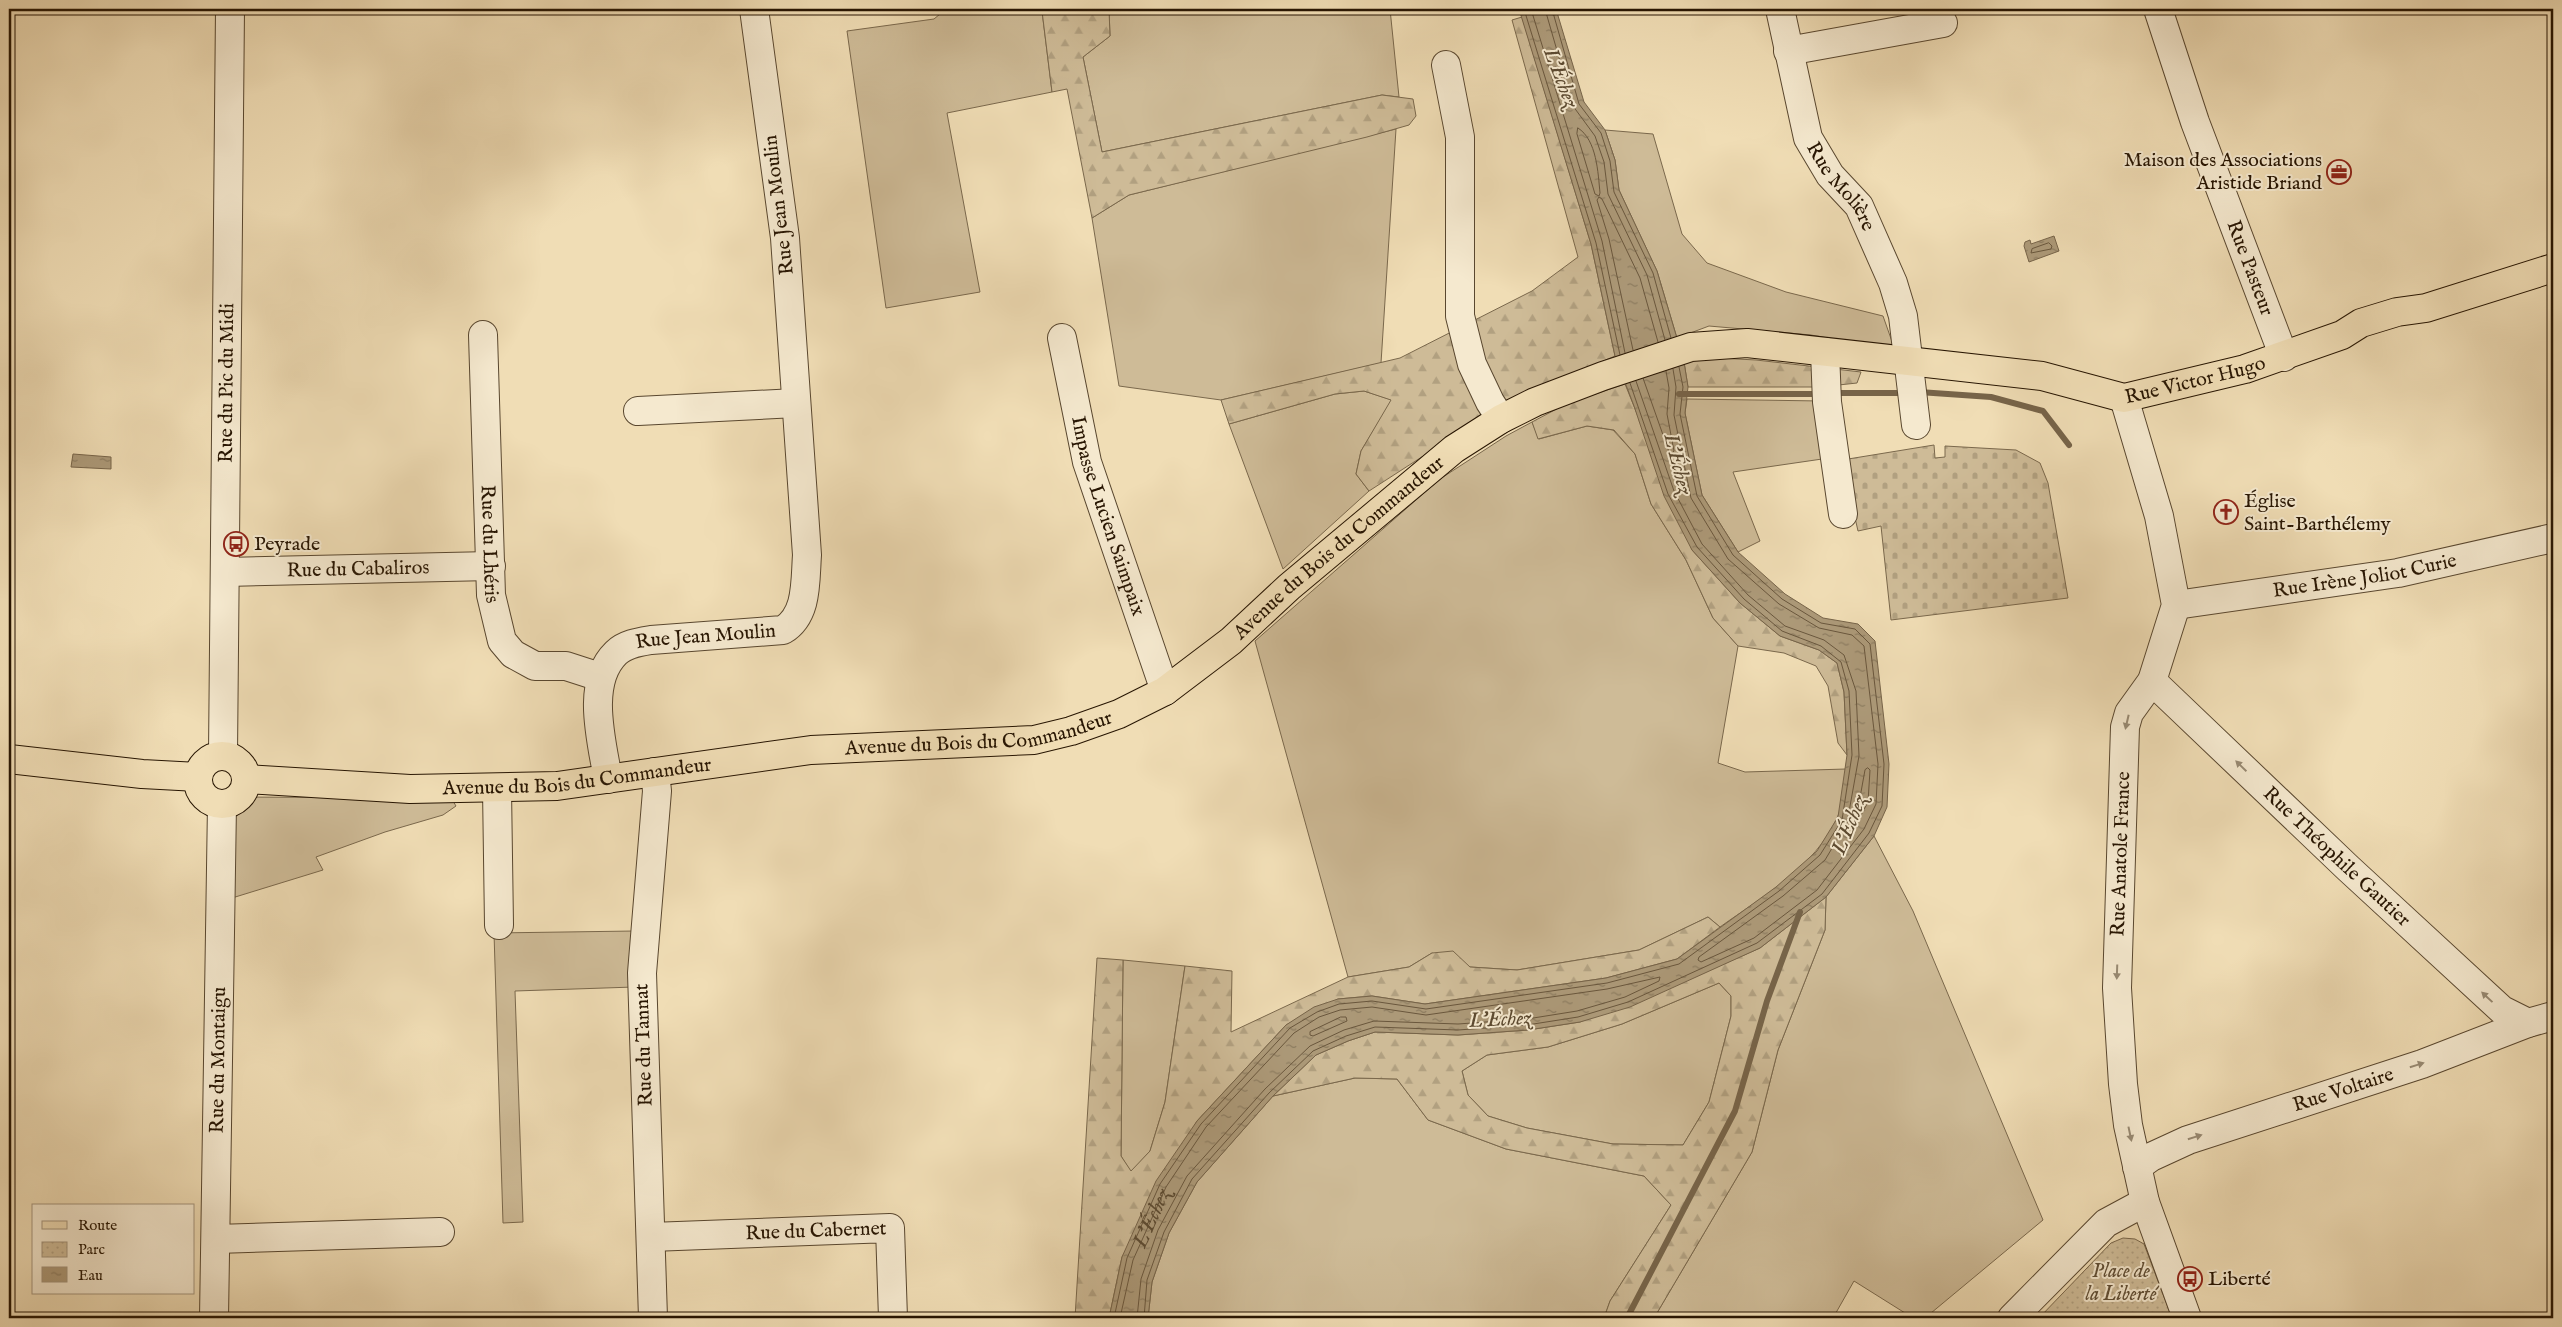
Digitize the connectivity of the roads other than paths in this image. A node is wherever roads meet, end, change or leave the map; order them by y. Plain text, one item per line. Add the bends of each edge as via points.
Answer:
1 (230, 9) edge
2 (754, 9) edge
3 (1780, 9) edge
4 (2158, 9) edge
5 (1943, 23) dead end
6 (1788, 51) junction
7 (1446, 66) dead end
8 (2553, 268) edge
9 (483, 335) dead end
10 (1062, 338) dead end
11 (1824, 352) junction
12 (2284, 357) junction
13 (1910, 372) junction
14 (1602, 376) joint
15 (2124, 398) junction
16 (796, 403) junction
17 (638, 411) dead end
18 (1915, 418) dead end
19 (1501, 419) junction
20 (1843, 514) dead end
21 (2553, 538) edge
22 (491, 566) junction
23 (226, 572) junction
24 (2176, 606) junction
25 (600, 677) junction
26 (2152, 681) junction
27 (1165, 691) junction
28 (224, 755) junction
29 (9, 759) edge
30 (655, 772) junction
31 (198, 777) junction
32 (247, 779) junction
33 (608, 779) junction
34 (497, 788) junction
35 (222, 804) junction
36 (499, 925) dead end
37 (2541, 1019) edge
38 (2137, 1167) junction
39 (2146, 1202) junction
40 (440, 1232) dead end
41 (650, 1237) junction
42 (216, 1239) junction
43 (214, 1318) edge
44 (653, 1318) edge
45 (893, 1318) edge
46 (2012, 1318) edge
47 (2187, 1318) edge

1 - 23 street, Rue du Pic du Midi
2 - 16 street, Rue Jean Moulin via 785,238
3 - 6 street, Rue Molière
4 - 12 street, Rue Pasteur via 2195,122
5 - 6 street
6 - 13 street, Rue Molière via 1808,138 1830,175 1859,206 1893,283 1903,316
7 - 19 street via 1460,137 1460,316 1472,364
8 - 12 main road, Rue Victor Hugo via 2426,308 2397,312 2361,323 2342,335
9 - 22 street, Rue du Lhéris
10 - 27 street, Impasse Lucien Saimpaix via 1087,462
11 - 13 main road, Rue Victor Hugo
11 - 14 main road, Rue Victor Hugo via 1746,343 1692,348
11 - 20 street via 1826,392
12 - 15 main road, Rue Victor Hugo
13 - 15 main road, Rue Victor Hugo via 2042,376
13 - 18 street, Rue Molière
14 - 19 main road, Avenue du Bois du Commandeur
15 - 24 street, Rue Anatole France via 2159,516
16 - 17 street
16 - 25 street, Rue Jean Moulin via 807,556 803,605 797,617 783,630 632,643 616,653
19 - 27 main road, Avenue du Bois du Commandeur via 1454,448 1289,587 1231,641
21 - 24 street, Rue Irène Joliot Curie via 2398,572
22 - 23 street, Rue du Cabaliros
22 - 25 street, Rue du Lhéris via 491,595 502,641 514,654 535,666 566,666
23 - 28 street, Rue du Pic du Midi
24 - 26 street, Rue Anatole France
25 - 33 street, Rue Jean Moulin via 598,699
37 -> 26 street, Rue Théophile Gautier via 2502,1010
26 -> 38 street, Rue Anatole France via 2129,713 2125,727 2117,988 2127,1116
27 - 30 main road, Avenue du Bois du Commandeur via 1119,714 1034,740 811,750
28 - 31 main road via 212,758 202,766
28 - 32 main road via 235,759 244,768
29 - 31 main road
30 - 33 main road, Avenue du Bois du Commandeur
30 - 41 street, Rue du Tannat via 657,791 642,973
31 - 35 main road via 200,790 209,800
32 - 34 main road, Avenue du Bois du Commandeur via 410,790
32 - 35 main road via 243,792 235,800
33 - 34 main road, Avenue du Bois du Commandeur via 556,786
34 - 36 street
35 - 42 street, Rue du Montaigu
38 -> 37 street, Rue Voltaire via 2188,1140 2422,1064
38 - 39 street, Rue Anatole France
39 - 46 street via 2106,1223
39 - 47 street, Rue Anatole France
40 - 42 street
41 - 44 street, Rue du Tannat
41 - 45 street, Rue du Cabernet via 890,1228
42 - 43 street, Rue du Montaigu

